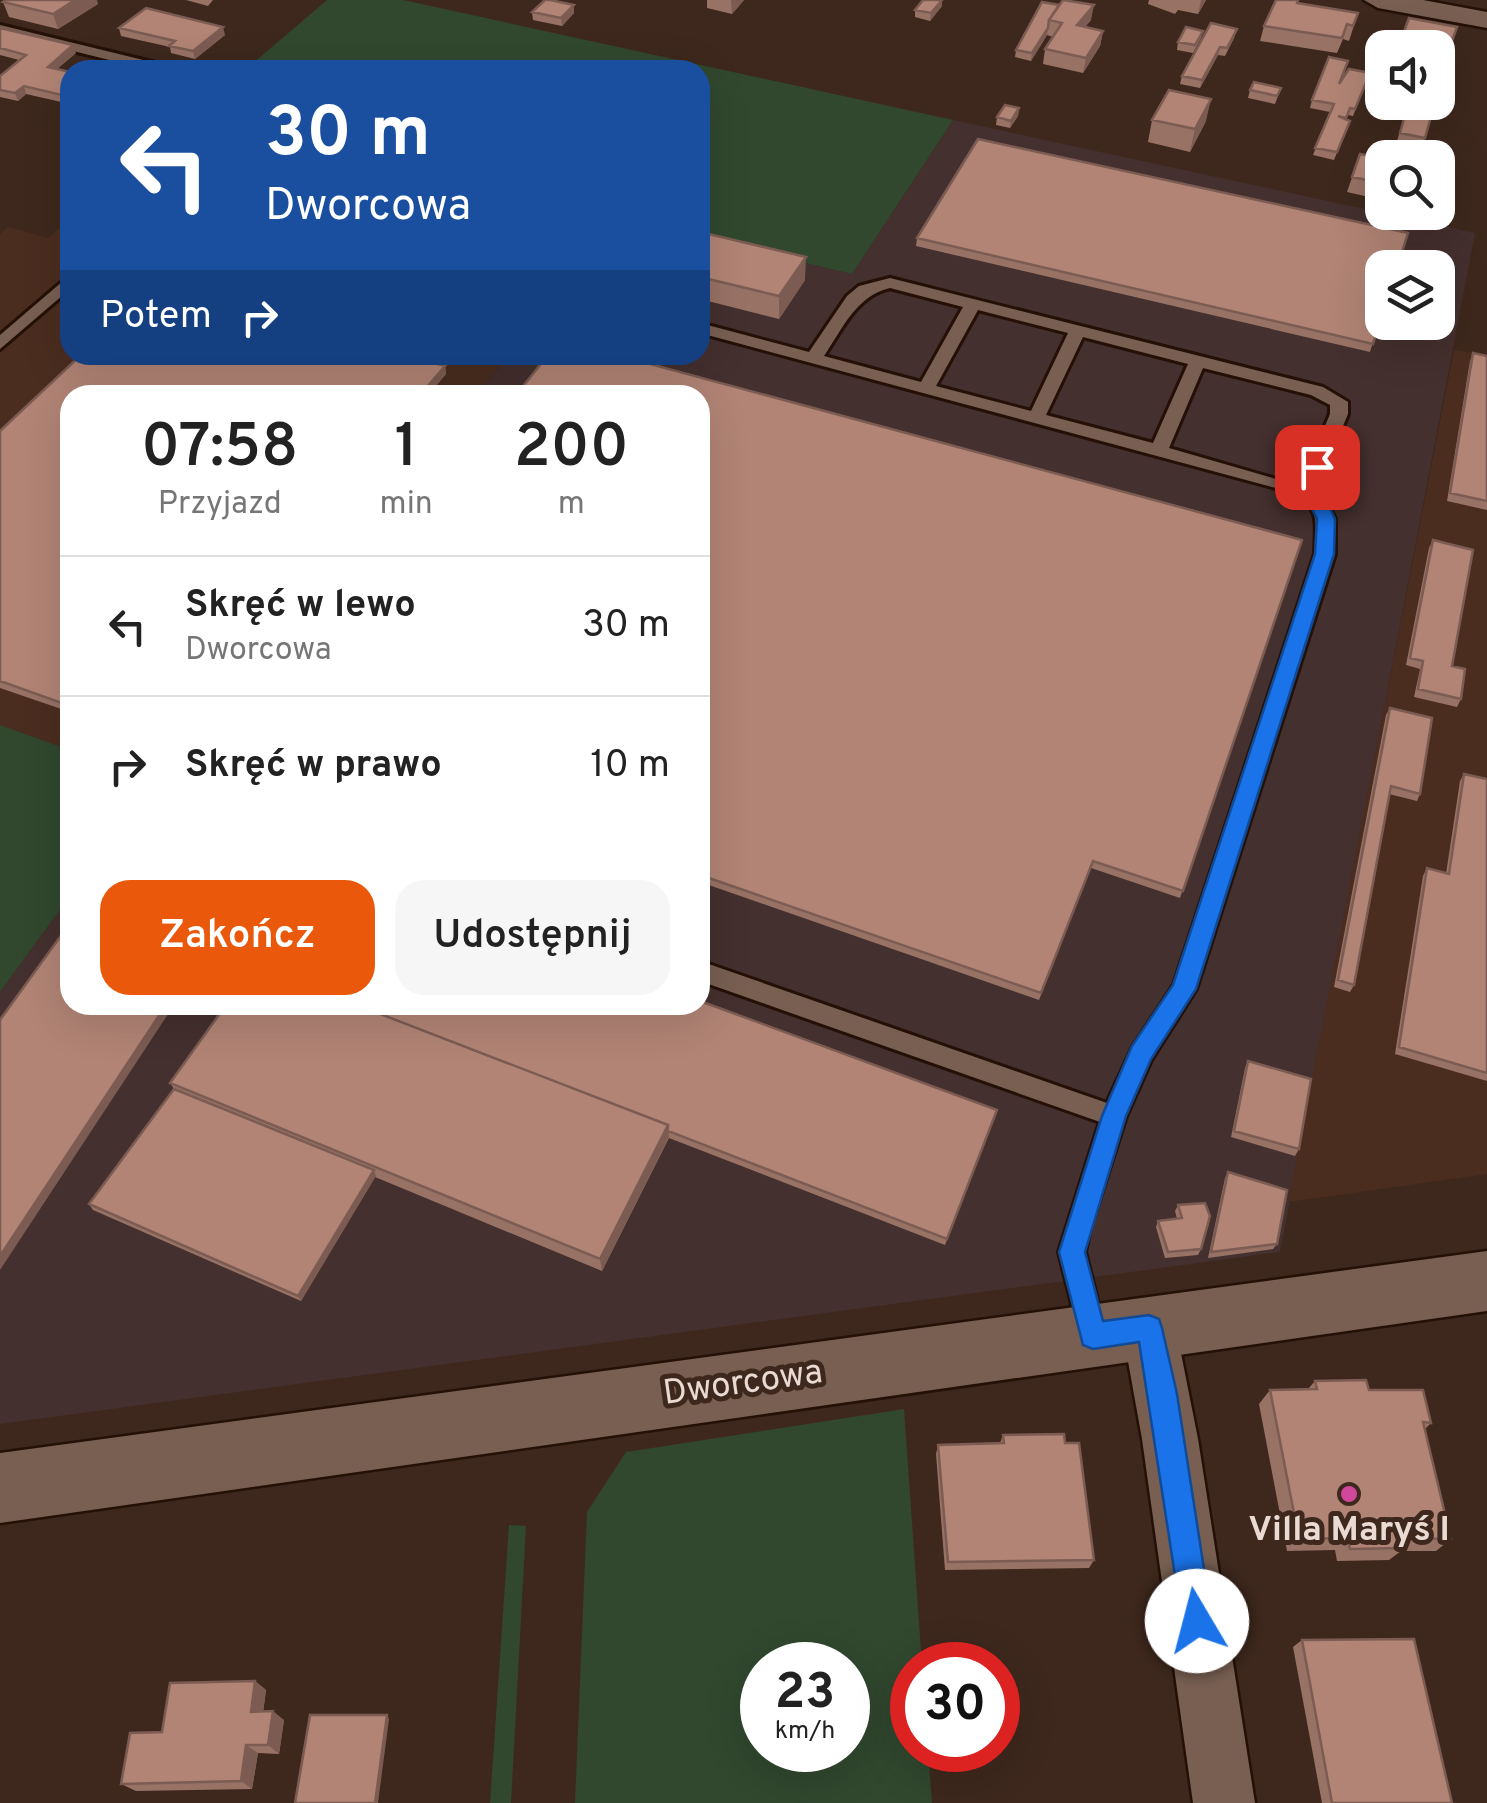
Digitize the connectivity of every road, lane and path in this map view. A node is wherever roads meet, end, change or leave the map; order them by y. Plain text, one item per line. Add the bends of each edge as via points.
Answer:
1 (1378, 0) edge
2 (1487, 20) edge
3 (0, 30) edge
4 (125, 60) edge
5 (60, 289) edge
6 (972, 304) junction
7 (710, 331) edge
8 (1078, 331) junction
9 (0, 344) edge
10 (814, 358) junction
11 (1197, 362) junction
12 (926, 388) junction
13 (1036, 418) junction
14 (1158, 450) junction
15 (1316, 499) junction
16 (710, 975) edge
17 (1114, 1116) junction
18 (1487, 1281) edge
19 (1121, 1332) junction
20 (0, 1488) edge
21 (1224, 1803) edge

1 - 2 street
3 - 4 lane
5 - 9 lane
6 - 8 lane
6 - 10 lane via 890,283 865,289
6 - 12 lane
7 - 10 lane
8 - 11 lane
8 - 13 lane
10 - 12 lane
11 - 14 lane
11 - 15 lane via 1318,391 1338,402 1317,467
12 - 13 lane
13 - 14 lane
14 - 15 lane
15 - 17 lane via 1326,519 1324,554 1204,928 1184,989 1141,1054
16 - 17 lane
17 - 19 lane via 1072,1252
18 - 19 street, Dworcowa
19 - 20 street, Dworcowa
19 - 21 street via 1170,1439

